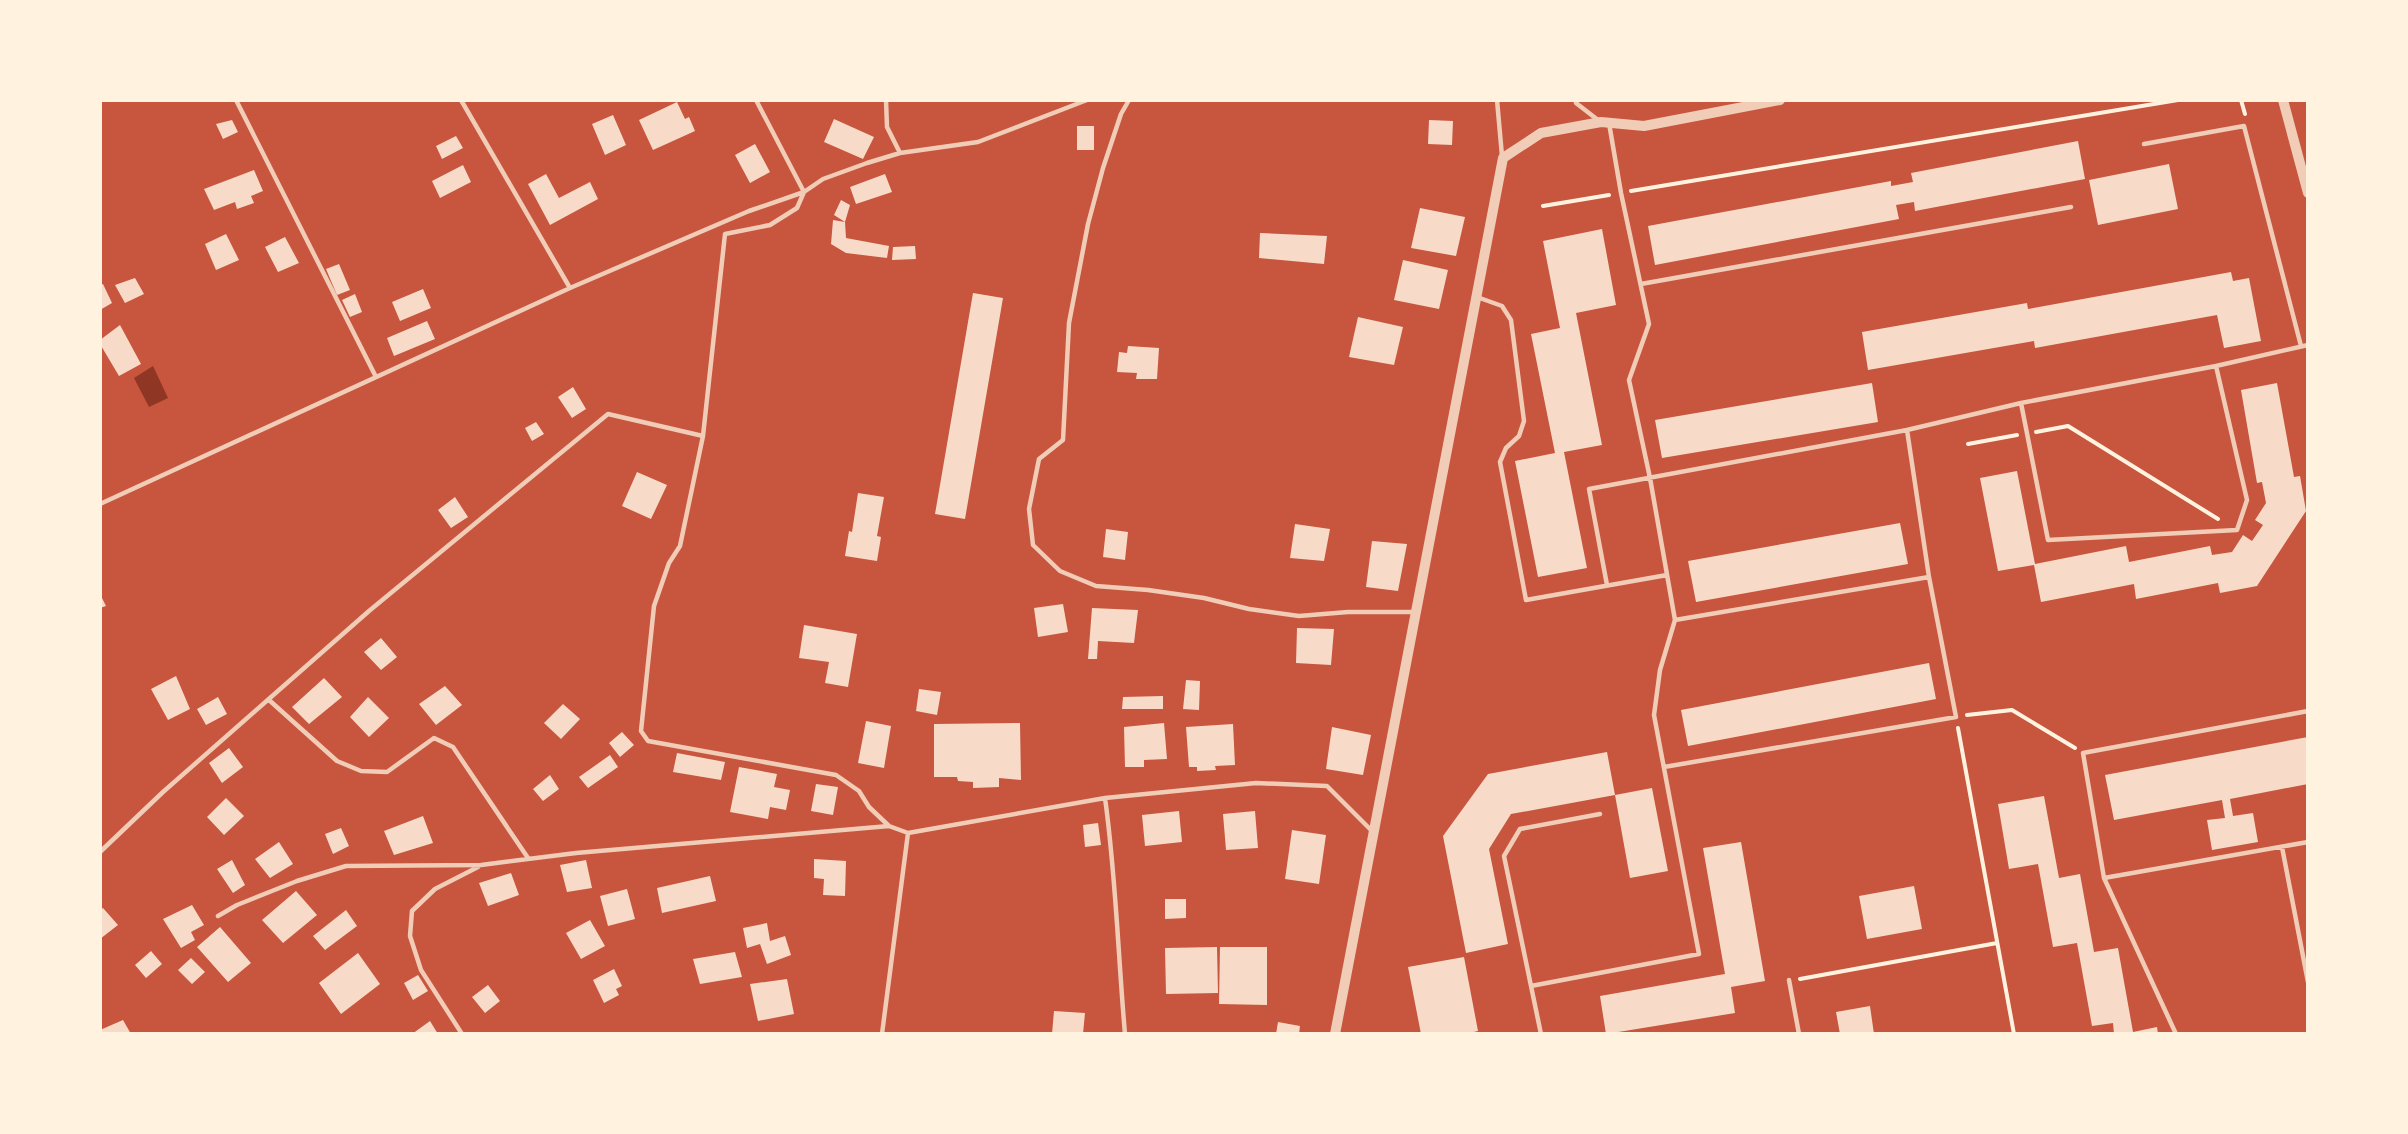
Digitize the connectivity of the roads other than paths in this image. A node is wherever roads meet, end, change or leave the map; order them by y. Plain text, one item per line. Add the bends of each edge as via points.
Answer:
1 (236, 100) edge
2 (461, 100) edge
3 (756, 100) edge
4 (886, 100) edge
5 (1087, 100) edge
6 (1129, 100) edge
7 (1497, 100) edge
8 (1780, 100) edge
9 (2283, 100) edge
10 (1574, 101) edge
11 (1605, 122) junction
12 (2144, 144) dead end
13 (900, 153) junction
14 (1503, 158) junction
15 (804, 192) junction
16 (2307, 193) edge
17 (2071, 207) dead end
18 (1641, 284) junction
19 (570, 288) junction
20 (1477, 297) junction
21 (2307, 345) edge
22 (2301, 346) junction
23 (2216, 366) junction
24 (376, 377) junction
25 (2021, 403) junction
26 (1907, 430) junction
27 (703, 436) junction
28 (1650, 478) junction
29 (100, 504) edge
30 (1667, 575) junction
31 (1929, 577) junction
32 (1607, 585) junction
33 (1414, 612) junction
34 (1675, 620) junction
35 (269, 700) junction
36 (2307, 711) edge
37 (1664, 767) junction
38 (1105, 798) junction
39 (1600, 814) dead end
40 (889, 826) junction
41 (1373, 832) junction
42 (908, 833) junction
43 (2307, 842) edge
44 (2282, 847) junction
45 (100, 852) edge
46 (528, 858) junction
47 (481, 865) junction
48 (2104, 878) junction
49 (218, 916) dead end
50 (1789, 981) road end
51 (2307, 982) edge
52 (1531, 987) junction
53 (462, 1034) edge
54 (882, 1034) edge
55 (1125, 1034) edge
56 (1335, 1034) edge
57 (1541, 1034) edge
58 (1799, 1034) edge
59 (2176, 1034) edge

1 - 24 lane
2 - 19 lane
3 - 15 lane
4 - 13 lane via 887,127
5 - 13 lane via 978,142
6 - 33 lane via 1103,168 1088,224 1069,323 1063,440 1039,459 1029,509 1033,545 1059,571 1096,586 1193,596 1299,616
7 - 14 lane
8 - 11 street via 1644,126
9 - 16 street
10 - 11 lane
11 - 14 street via 1540,133
11 - 18 lane
12 - 22 lane via 2244,126
13 - 15 lane via 824,179
14 - 20 street
15 - 19 lane via 749,211
15 - 27 lane via 797,208 770,225 725,234
17 - 18 lane
18 - 28 lane via 1649,324 1629,380
19 - 24 lane
20 - 32 lane via 1502,306 1511,320 1524,421 1519,436 1506,448 1500,462 1526,600
20 - 33 street
21 - 22 lane
22 - 23 lane
23 - 25 lane
23 - 25 lane via 2247,500 2237,530 2048,540
24 - 29 lane
25 - 26 lane
26 - 28 lane
26 - 31 lane
27 - 35 lane via 608,414 369,611
27 - 40 lane via 680,546 669,563 654,606 641,730 648,741 836,775 860,791 869,807
28 - 30 lane
28 - 32 lane via 1589,489
30 - 32 lane
30 - 34 lane
31 - 34 lane
31 - 37 lane via 1956,717
33 - 41 street
34 - 37 lane via 1660,670 1654,716
35 - 45 lane
35 - 46 lane via 337,761 361,771 387,772 434,738 453,747
36 - 48 lane via 2083,753
37 - 52 lane via 1699,954
38 - 41 lane via 1256,783 1327,786
38 - 42 lane
38 - 55 lane via 1113,853
39 - 52 lane via 1520,829 1504,856
40 - 42 lane
40 - 46 lane
41 - 56 street
42 - 54 lane
43 - 44 lane
44 - 48 lane
44 - 51 lane
46 - 47 lane
47 - 49 lane via 346,867 297,881
47 - 53 lane via 435,889 412,911 410,936 421,970
48 - 59 lane
50 - 58 lane
52 - 57 lane

